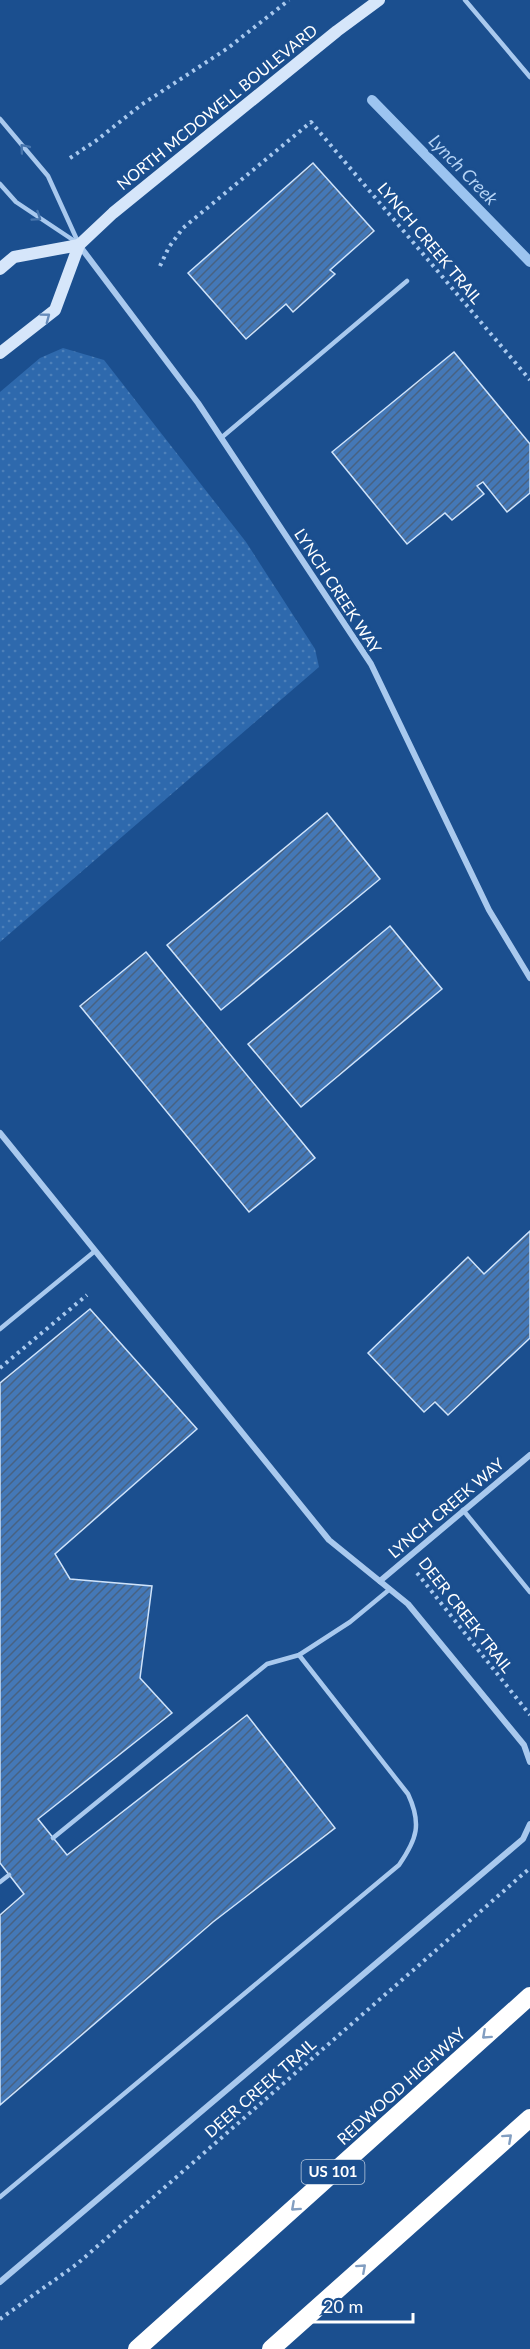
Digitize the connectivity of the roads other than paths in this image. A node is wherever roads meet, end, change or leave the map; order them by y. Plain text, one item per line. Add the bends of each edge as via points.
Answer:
1 (379, 0) edge
2 (465, 0) edge
3 (530, 77) edge
4 (0, 119) edge
5 (0, 184) edge
6 (79, 245) junction
7 (0, 269) edge
8 (408, 281) dead end
9 (0, 353) edge
10 (221, 438) junction
11 (530, 978) edge
12 (0, 1133) edge
13 (95, 1251) junction
14 (0, 1329) edge
15 (530, 1455) edge
16 (464, 1510) junction
17 (380, 1581) junction
18 (390, 1589) junction
19 (530, 1592) edge
20 (299, 1655) junction
21 (530, 1762) edge
22 (530, 1824) edge
23 (53, 1838) dead end
24 (9, 1875) dead end
25 (0, 1882) edge
26 (530, 1995) edge
27 (530, 2118) edge
28 (0, 2197) edge
29 (0, 2282) edge
30 (137, 2349) edge
31 (272, 2349) edge

1 - 6 main road, NORTH MCDOWELL BOULEVARD via 113,213
2 - 3 lane
6 -> 4 lane via 48,176
5 -> 6 lane via 16,202
6 - 7 main road via 14,257
9 -> 6 main road, NORTH MCDOWELL BOULEVARD via 56,310
6 - 10 street, LYNCH CREEK WAY
8 - 10 lane
10 - 11 street, LYNCH CREEK WAY via 370,664 489,910
12 - 13 street
13 - 14 lane
13 - 17 street via 329,1540
15 - 16 street, LYNCH CREEK WAY
16 - 17 street, LYNCH CREEK WAY
16 - 19 lane
17 - 18 street
18 - 20 lane via 351,1622
18 - 21 street via 408,1604 524,1745
20 - 23 lane via 267,1664
20 - 28 lane via 408,1794 417,1827 412,1847 399,1864
22 - 29 street via 523,1839
24 - 25 lane
26 -> 30 highway, REDWOOD HIGHWAY / US 101
31 -> 27 highway

